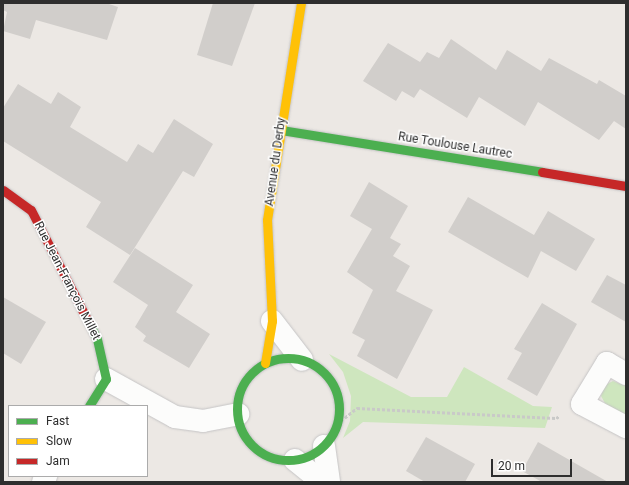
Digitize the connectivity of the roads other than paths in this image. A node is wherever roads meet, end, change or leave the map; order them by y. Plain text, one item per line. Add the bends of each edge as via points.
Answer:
1 (301, 3) edge
2 (281, 130) junction
3 (626, 186) edge
4 (3, 190) edge
5 (272, 321) junction
6 (302, 360) junction
7 (265, 363) junction
8 (626, 374) edge
9 (106, 379) junction
10 (90, 405) edge
11 (238, 414) junction
12 (626, 427) edge
13 (324, 446) junction
14 (295, 460) junction
15 (322, 482) edge
16 (329, 482) edge

1 - 2 street, Avenue du Derby
2 - 3 street, Rue Toulouse Lautrec
2 - 5 street, Avenue du Derby via 267,220
4 - 9 street, Rue Jean-François Millet via 31,210 97,340
5 - 6 street
5 - 7 street, Avenue du Derby
6 - 7 street via 286,358
6 - 13 street via 328,378 336,392 339,408 337,424
7 - 11 street via 248,378 241,391
8 - 12 street via 607,363 582,404
9 - 10 street
9 - 11 street via 175,417 203,421
11 - 14 street via 244,434 253,446 265,455
13 - 14 street via 310,455
13 - 16 street
14 - 15 street

